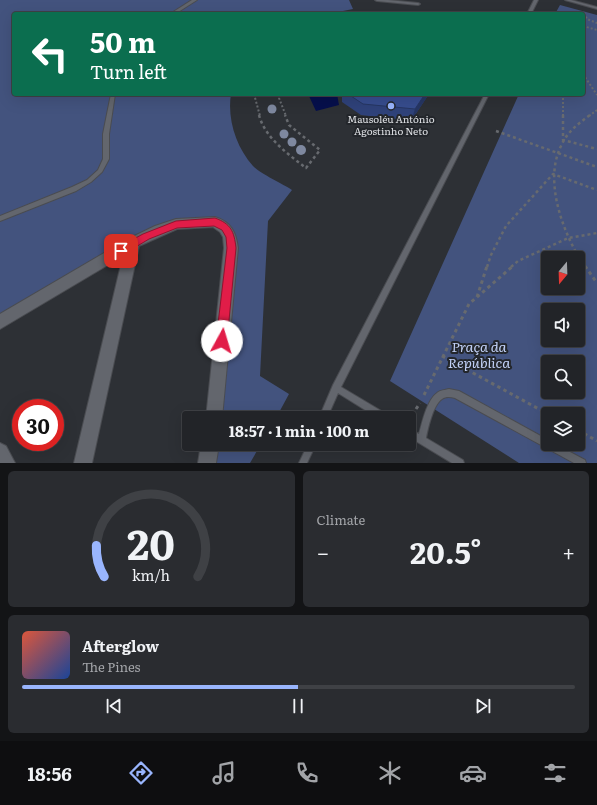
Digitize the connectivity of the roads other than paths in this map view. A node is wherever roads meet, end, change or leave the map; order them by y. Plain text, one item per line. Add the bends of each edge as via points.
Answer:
1 (195, 0) edge
2 (377, 0) edge
3 (536, 0) edge
4 (567, 0) edge
5 (418, 4) dead end
6 (597, 8) edge
7 (175, 12) edge
8 (530, 12) edge
9 (113, 96) edge
10 (486, 96) edge
11 (0, 219) edge
12 (133, 243) junction
13 (0, 322) edge
14 (336, 388) junction
15 (215, 411) edge
16 (326, 411) edge
17 (374, 411) edge
18 (416, 437) edge
19 (421, 440) junction
20 (209, 451) edge
21 (309, 451) edge
22 (0, 452) edge
23 (6, 463) edge
24 (83, 463) edge
25 (207, 463) edge
26 (303, 463) edge
27 (460, 463) edge
28 (582, 463) edge

1 - 7 lane
2 - 5 lane
3 - 8 lane
4 - 6 lane
9 - 11 lane via 106,134 106,159 100,171 90,181 74,189
10 - 14 lane
12 - 13 street
12 - 15 street via 176,224 215,222 226,228 231,248
12 - 24 street
14 - 16 lane
14 - 17 lane
18 - 19 lane
19 - 27 lane
19 - 28 lane via 438,397 448,392
20 - 25 street
21 - 26 lane
22 - 23 street

